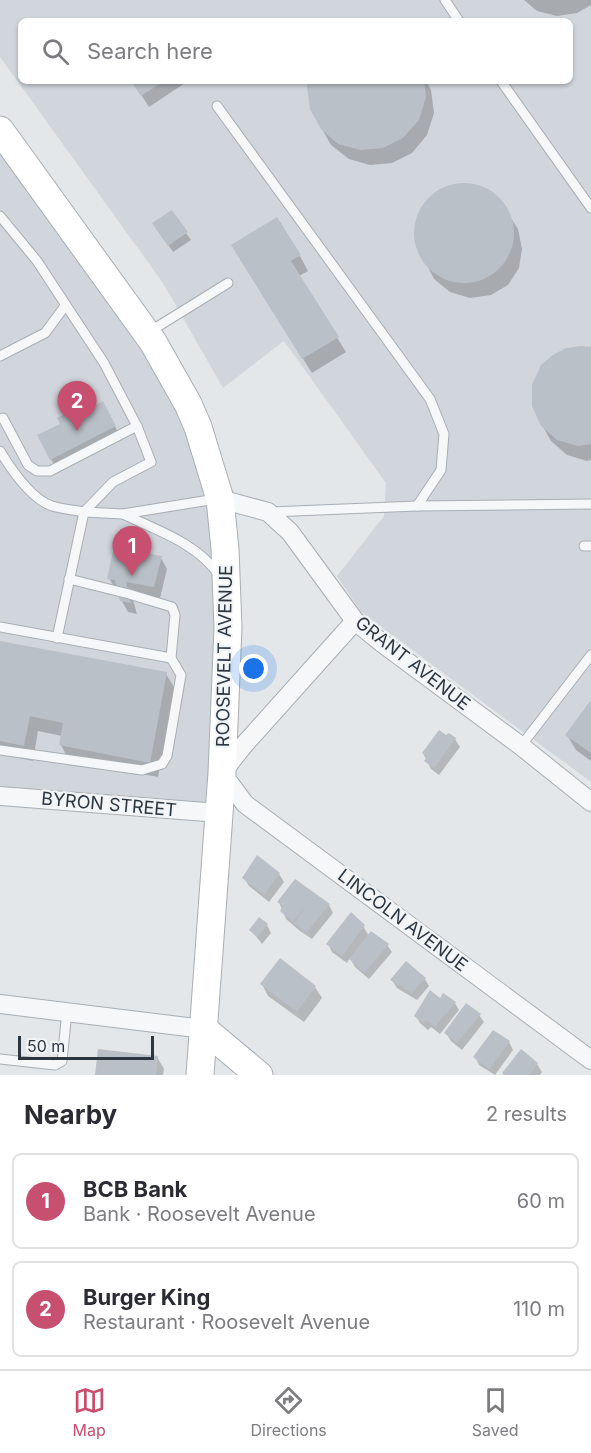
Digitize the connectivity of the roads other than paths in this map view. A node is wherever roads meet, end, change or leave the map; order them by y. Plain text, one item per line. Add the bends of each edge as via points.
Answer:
1 (445, 0) edge
2 (457, 18) edge
3 (503, 84) edge
4 (217, 106) dead end
5 (0, 130) edge
6 (591, 208) edge
7 (0, 216) edge
8 (228, 283) dead end
9 (65, 306) junction
10 (147, 334) junction
11 (0, 356) edge
12 (3, 418) dead end
13 (137, 426) junction
14 (0, 451) edge
15 (220, 499) junction
16 (591, 504) edge
17 (417, 506) junction
18 (84, 512) junction
19 (268, 512) junction
20 (123, 514) junction
21 (69, 579) junction
22 (226, 585) junction
23 (355, 621) junction
24 (0, 627) edge
25 (57, 638) junction
26 (591, 655) edge
27 (171, 658) junction
28 (521, 746) junction
29 (0, 750) edge
30 (222, 773) junction
31 (0, 796) edge
32 (591, 802) edge
33 (219, 813) junction
34 (0, 1004) edge
35 (67, 1011) junction
36 (204, 1029) junction
37 (0, 1059) edge
38 (591, 1060) edge
39 (200, 1075) edge
40 (259, 1075) edge

1 - 2 lane
3 - 6 lane
4 - 17 lane via 430,399 444,434 441,470
5 - 10 street, ROOSEVELT AVENUE
7 - 9 lane via 37,261
8 - 10 lane
9 - 11 lane via 45,333
9 - 13 lane via 104,363
10 - 15 street, ROOSEVELT AVENUE via 188,404
12 - 13 lane via 28,465 37,471 50,471
13 - 18 lane via 151,462 113,482
14 - 18 lane via 35,495 50,505
15 - 19 street, GRANT AVENUE
15 - 20 lane
15 - 22 street, ROOSEVELT AVENUE
16 - 17 lane
17 - 19 lane
18 - 20 lane
18 - 21 lane
19 - 23 street, GRANT AVENUE via 290,532
20 - 22 lane via 186,544 213,567
21 - 25 lane
21 - 27 lane via 172,607 175,615
22 - 30 street, ROOSEVELT AVENUE
23 - 28 street, GRANT AVENUE
23 - 30 street
24 - 25 lane
25 - 27 lane
26 - 28 lane
27 - 29 lane via 181,675 169,747 162,764 142,770
28 - 32 street, GRANT AVENUE
30 - 33 street, ROOSEVELT AVENUE
30 - 38 street, LINCOLN AVENUE via 245,804
31 - 33 street, BYRON STREET
33 - 36 street, ROOSEVELT AVENUE
34 - 35 street
35 - 36 street
35 - 37 lane via 62,1061 55,1065
36 - 39 street, ROOSEVELT AVENUE
36 - 40 street

